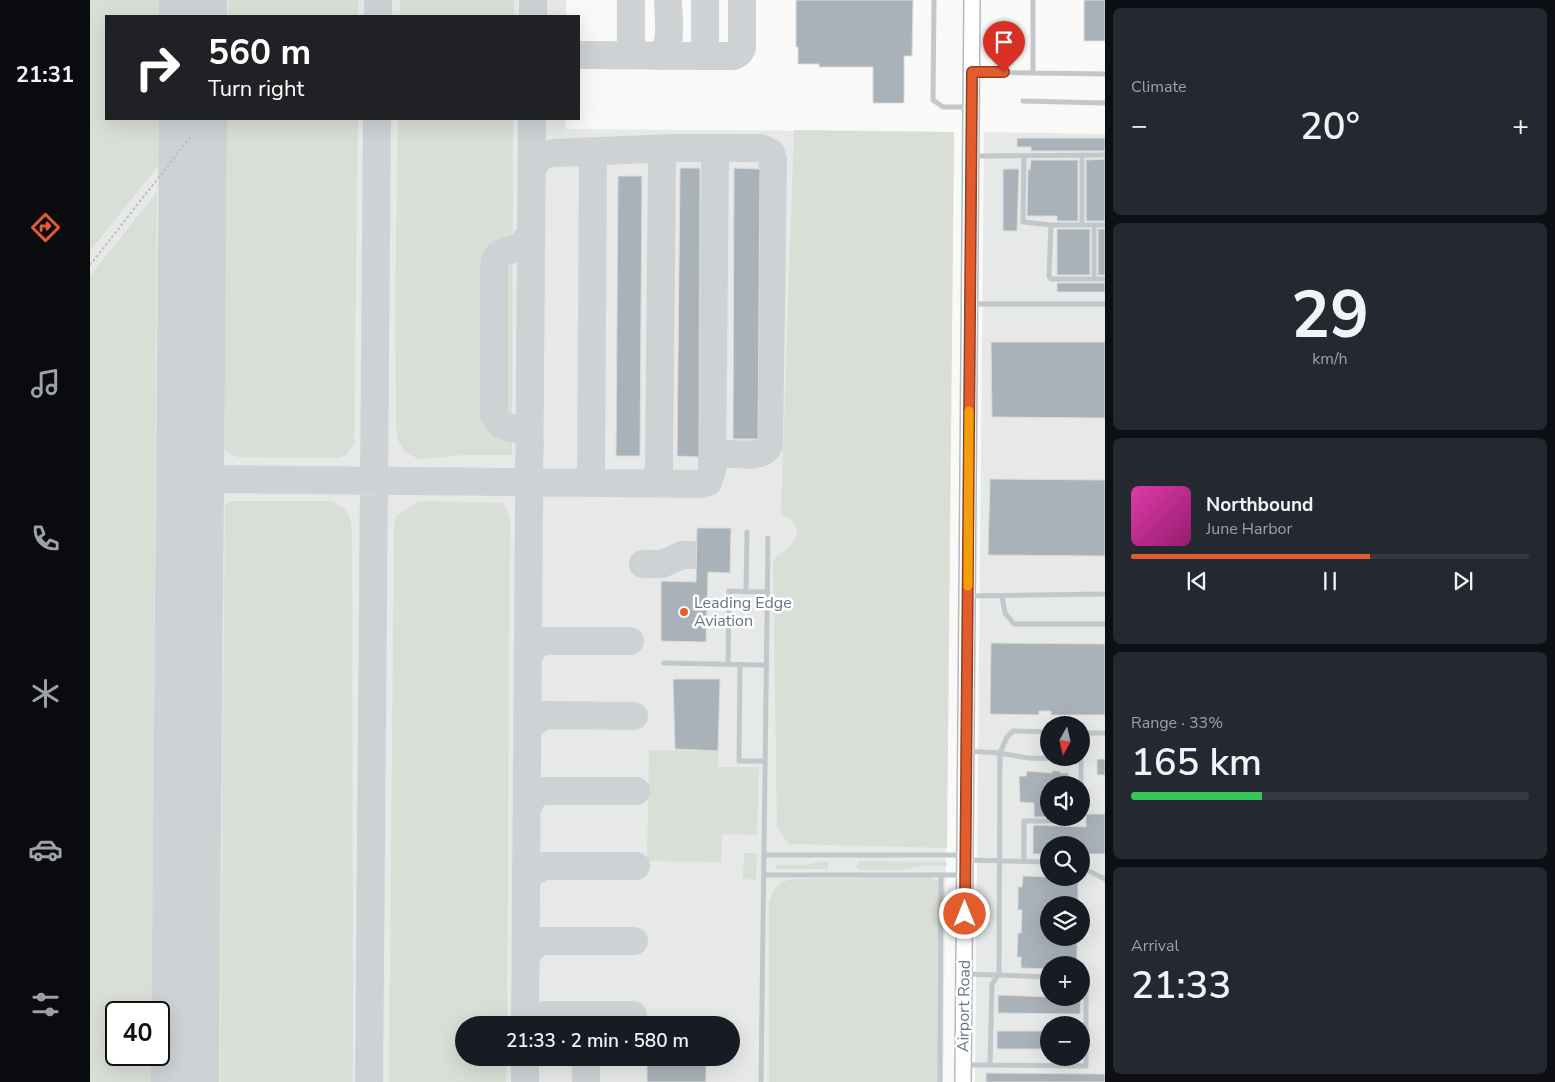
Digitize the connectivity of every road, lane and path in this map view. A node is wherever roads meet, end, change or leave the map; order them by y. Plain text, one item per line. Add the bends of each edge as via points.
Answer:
1 (934, 0) edge
2 (972, 0) edge
3 (1033, 0) edge
4 (972, 72) junction
5 (1033, 73) junction
6 (1105, 74) edge
7 (1023, 101) dead end
8 (1105, 103) edge
9 (972, 107) junction
10 (192, 135) dead end
11 (1082, 155) junction
12 (1105, 155) edge
13 (971, 156) junction
14 (1024, 156) junction
15 (1051, 225) junction
16 (1082, 225) junction
17 (1094, 225) junction
18 (1105, 225) edge
19 (90, 265) edge
20 (1094, 279) junction
21 (1105, 279) edge
22 (970, 304) junction
23 (1105, 304) edge
24 (747, 532) dead end
25 (768, 538) dead end
26 (746, 592) junction
27 (768, 592) junction
28 (1105, 594) edge
29 (968, 596) junction
30 (1002, 596) junction
31 (1105, 624) edge
32 (664, 663) dead end
33 (728, 663) junction
34 (740, 665) junction
35 (767, 665) junction
36 (1040, 732) edge
37 (1090, 732) edge
38 (1105, 733) edge
39 (966, 751) junction
40 (1000, 753) junction
41 (766, 761) junction
42 (1081, 776) edge
43 (1040, 821) edge
44 (764, 855) junction
45 (1000, 861) junction
46 (1024, 862) junction
47 (1040, 862) edge
48 (965, 863) junction
49 (1090, 872) edge
50 (764, 875) junction
51 (940, 875) junction
52 (1105, 879) edge
53 (964, 974) junction
54 (999, 974) junction
55 (1040, 976) edge
56 (1086, 1006) edge
57 (963, 1064) junction
58 (990, 1065) junction
59 (761, 1082) edge
60 (940, 1082) edge
61 (963, 1082) edge

1 - 9 lane via 933,100 943,106
2 - 4 street, Airport Road
3 - 5 lane
4 - 5 lane
4 - 9 street, Airport Road
5 - 6 lane
7 - 8 lane
9 - 13 street, Airport Road
10 - 19 path
11 - 12 lane
11 - 14 lane
11 - 16 lane
13 - 14 lane
13 - 22 street, Airport Road
14 - 15 lane via 1023,222
15 - 16 lane
15 - 20 lane via 1051,279
16 - 17 lane
17 - 18 lane
17 - 20 lane
20 - 21 lane
22 - 23 lane
22 - 29 street, Airport Road
24 - 26 lane
25 - 27 lane
26 - 27 lane
26 - 33 lane via 729,591
27 - 35 lane
28 - 30 lane
29 - 30 lane
29 - 39 street, Airport Road
30 - 31 lane via 1005,613 1014,624
32 - 33 lane
33 - 34 lane
34 - 35 lane
34 - 41 lane via 739,761
35 - 41 lane
36 - 40 lane via 1013,731
37 - 38 lane
39 - 40 lane
39 - 48 street, Airport Road
40 - 42 lane via 1028,758 1081,759
40 - 45 lane
41 - 44 lane
43 - 46 lane via 1024,821
44 - 48 lane
44 - 50 lane
45 - 46 lane
45 - 48 lane
45 - 54 lane
46 - 47 lane
48 - 51 lane
48 - 53 street, Airport Road
49 - 52 lane
50 - 51 lane
50 - 59 lane
51 - 60 lane
53 - 54 lane
53 - 57 street, Airport Road
54 - 55 lane
54 - 58 lane via 992,984
56 - 58 lane via 1086,1066
57 - 58 lane
57 - 61 street, Airport Road

